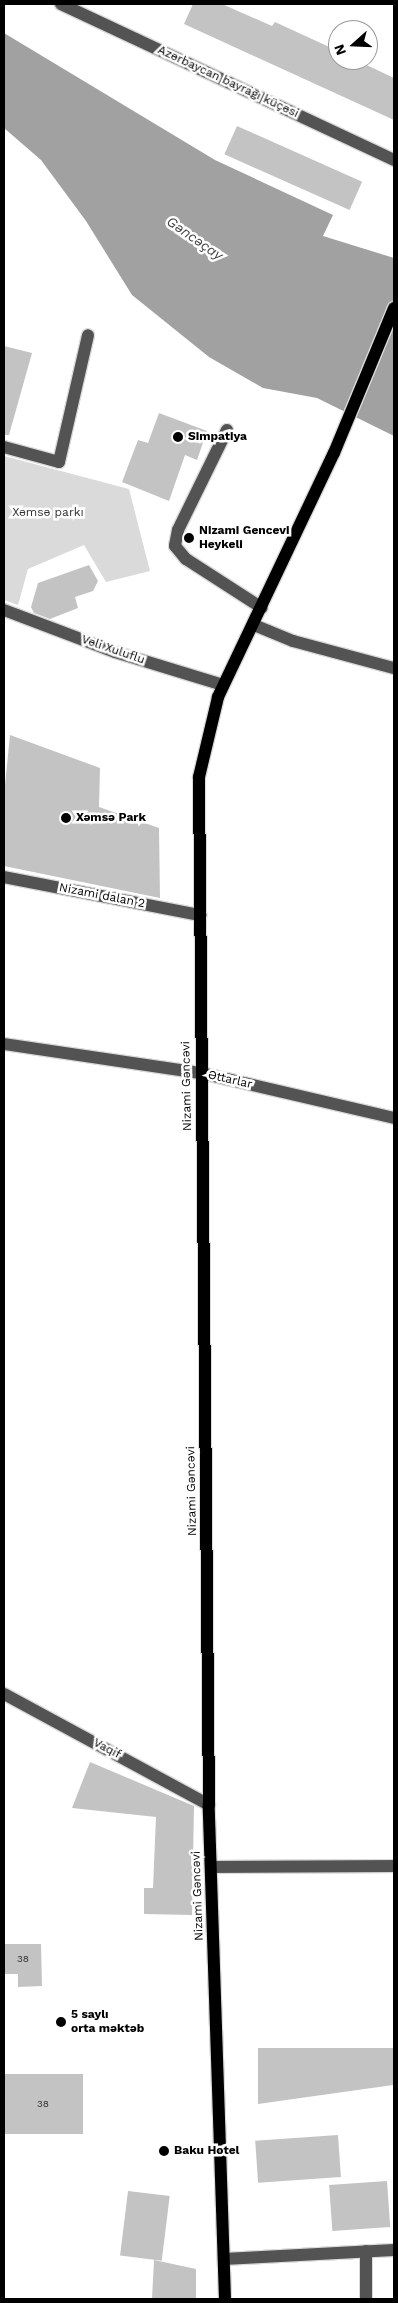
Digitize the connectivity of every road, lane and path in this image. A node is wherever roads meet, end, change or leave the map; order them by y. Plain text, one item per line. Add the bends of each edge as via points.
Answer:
1 (61, 4) edge
2 (394, 160) edge
3 (394, 308) edge
4 (88, 335) dead end
5 (227, 430) dead end
6 (4, 447) edge
7 (262, 608) junction
8 (4, 610) edge
9 (254, 625) junction
10 (394, 668) edge
11 (223, 685) junction
12 (4, 877) edge
13 (200, 915) junction
14 (4, 1044) edge
15 (201, 1073) junction
16 (394, 1118) edge
17 (4, 1694) edge
18 (209, 1805) junction
19 (394, 1866) edge
20 (210, 1867) junction
21 (394, 2250) edge
22 (366, 2251) junction
23 (224, 2259) junction
24 (225, 2299) edge
25 (366, 2299) edge

1 - 2 street, Azərbaycan bayrağı küçəsi
3 - 7 main road via 334,453
4 - 6 street via 59,462
5 - 7 street via 178,530 175,546 186,559
7 - 9 main road, Nizami Gəncəvi
8 - 11 street, Vəli Xuluflu via 115,652
9 - 10 street via 293,641
9 - 11 main road, Nizami Gəncəvi
11 - 13 main road, Nizami Gəncəvi via 199,777
12 - 13 street, Nizami dalan 2
13 - 15 main road, Nizami Gəncəvi
14 - 15 street, Əttarlar
15 - 16 street, Əttarlar
15 - 18 main road, Nizami Gəncəvi
17 - 18 street, Vaqif
18 - 20 main road, Nizami Gəncəvi
19 - 20 street
20 - 23 main road, Nizami Gəncəvi
21 - 22 street
22 - 23 street
22 - 25 street
23 - 24 main road, Nizami Gəncəvi

